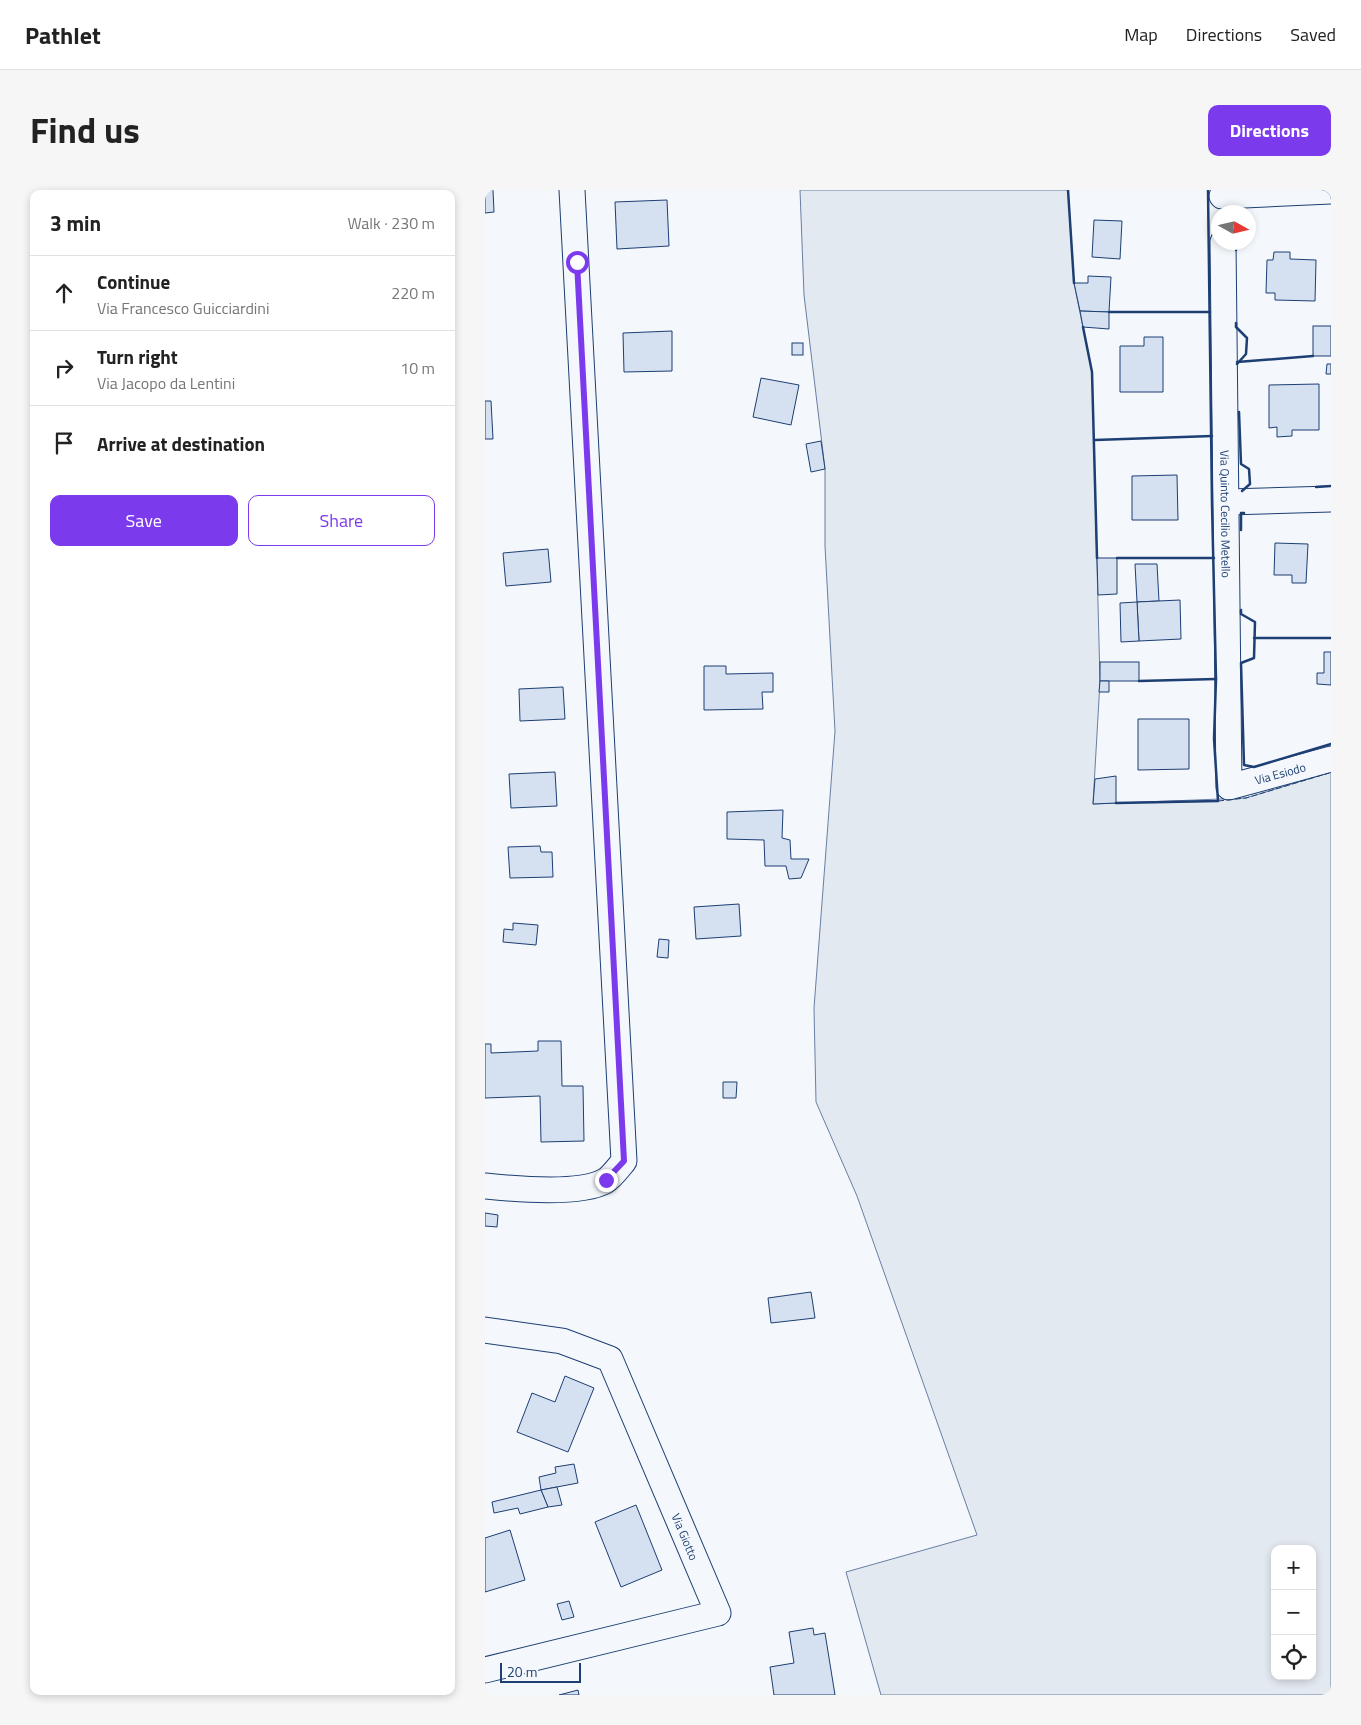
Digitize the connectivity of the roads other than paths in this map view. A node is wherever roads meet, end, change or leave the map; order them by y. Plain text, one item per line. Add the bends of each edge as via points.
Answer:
1 (572, 190) edge
2 (1331, 191) edge
3 (1222, 200) edge
4 (1223, 250) edge
5 (1331, 499) edge
6 (1228, 502) junction
7 (1331, 759) edge
8 (1229, 787) joint
9 (485, 1186) edge
10 (485, 1330) edge
11 (485, 1670) edge

1 - 9 street via 624,1161 606,1180 589,1186 529,1191
2 - 3 street
4 - 6 street, Via Quinto Cecilio Metello
5 - 6 street
6 - 8 street, Via Quinto Cecilio Metello
7 - 8 street, Via Esiodo
10 - 11 street, Via Giotto via 562,1341 610,1359 718,1612

